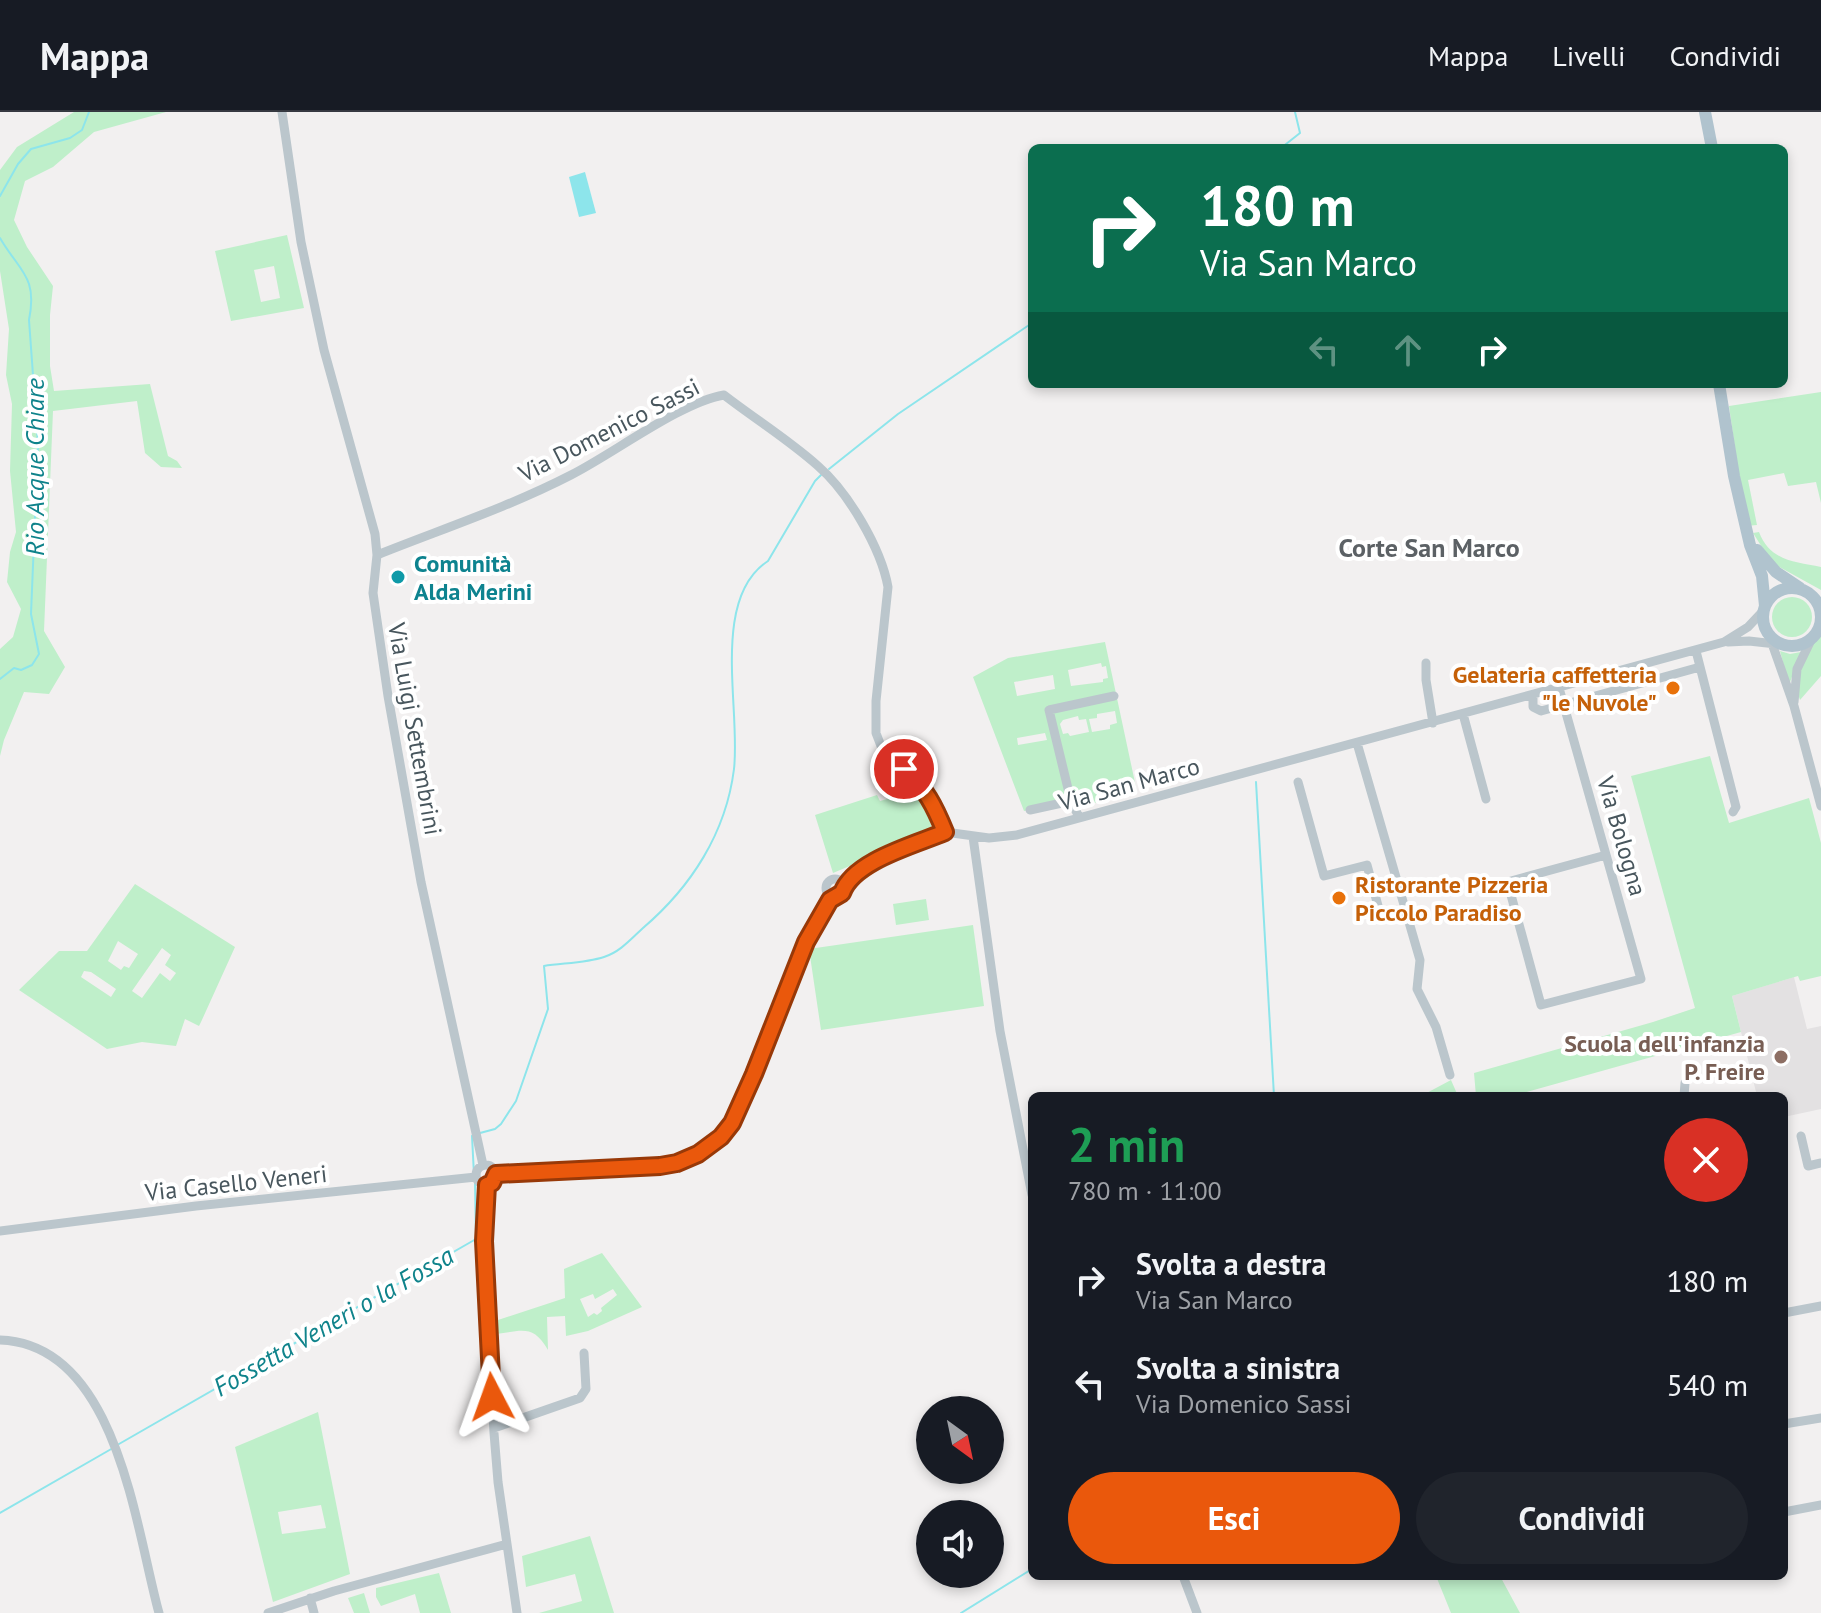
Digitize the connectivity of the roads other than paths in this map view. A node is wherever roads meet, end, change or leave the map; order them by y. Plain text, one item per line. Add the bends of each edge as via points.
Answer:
1 (282, 112) edge
2 (1705, 112) edge
3 (1711, 144) edge
4 (1720, 388) edge
5 (1749, 538) junction
6 (377, 555) junction
7 (1811, 593) edge
8 (1764, 608) junction
9 (1821, 614) edge
10 (1817, 632) edge
11 (1775, 641) junction
12 (1724, 642) junction
13 (1696, 651) junction
14 (1426, 663) dead end
15 (1700, 667) junction
16 (1559, 688) junction
17 (1533, 695) junction
18 (1114, 696) dead end
19 (1564, 705) junction
20 (1794, 706) junction
21 (1463, 714) junction
22 (1433, 723) junction
23 (1357, 743) junction
24 (1292, 760) junction
25 (1821, 762) edge
26 (1810, 764) junction
27 (1486, 799) dead end
28 (1071, 801) junction
29 (1821, 806) edge
30 (1030, 810) dead end
31 (1733, 812) dead end
32 (1079, 817) junction
33 (945, 832) junction
34 (973, 837) junction
35 (1606, 855) junction
36 (840, 882) junction
37 (831, 894) junction
38 (1381, 917) dead end
39 (1450, 1075) dead end
40 (1685, 1083) dead end
41 (1684, 1092) edge
42 (1801, 1136) dead end
43 (1821, 1163) edge
44 (483, 1165) junction
45 (496, 1174) junction
46 (1028, 1174) edge
47 (474, 1178) junction
48 (487, 1185) junction
49 (0, 1231) edge
50 (1821, 1306) edge
51 (1788, 1312) edge
52 (0, 1340) edge
53 (584, 1353) dead end
54 (1821, 1418) edge
55 (1788, 1423) edge
56 (494, 1428) junction
57 (1821, 1505) edge
58 (1788, 1511) edge
59 (507, 1544) junction
60 (1185, 1580) edge
61 (310, 1598) junction
62 (159, 1613) edge
63 (268, 1613) edge
64 (314, 1613) edge
65 (517, 1613) edge
66 (1197, 1613) edge

1 - 6 street, Via Luigi Settembrini via 324,350
2 - 3 main road
4 - 5 main road
5 - 7 main road via 1771,567
5 - 8 main road via 1762,576
6 - 33 street, Via Domenico Sassi via 535,493 681,412 724,395 819,466 876,550 888,587 876,733 889,755 920,782
6 - 44 street, Via Luigi Settembrini via 373,593 386,684 421,882
7 - 8 main road via 1780,590
7 - 9 main road
8 - 11 main road via 1763,623
8 - 12 street, Via San Marco via 1748,627
9 - 10 main road
10 - 11 main road via 1799,645
10 - 20 street via 1797,669
11 - 12 street, Via San Marco
11 - 20 street
12 - 13 street, Via San Marco
13 - 15 street
13 - 16 street, Via San Marco
14 - 22 street
15 - 19 street
15 - 31 street via 1736,807
16 - 17 street, Via San Marco
16 - 19 street, Via Bologna
17 - 19 street via 1538,711
17 - 21 street, Via San Marco
18 - 28 street via 1049,710
19 - 35 street, Via Bologna
20 - 26 street
21 - 22 street, Via San Marco
21 - 27 street
22 - 23 street, Via San Marco
23 - 24 street, Via San Marco
23 - 39 street via 1420,960 1417,989 1436,1027
24 - 32 street, Via San Marco
24 - 38 street via 1324,876 1367,865
25 - 26 street
26 - 29 street
28 - 30 street
28 - 32 street
32 - 34 street, Via San Marco via 1006,838
33 - 34 street, Via San Marco
33 - 36 street
34 - 46 street via 1000,1031
35 - 35 street, Via Bologna via 1641,979 1541,1005 1508,884
36 - 37 street via 842,893
36 - 37 street via 827,883
37 - 45 street via 789,981 740,1107 711,1146 689,1159 660,1166
40 - 41 street
42 - 43 street via 1808,1166
44 - 45 street
44 - 47 street
45 - 48 street
47 - 48 street
47 - 49 street, Via Casello Veneri
48 - 56 street via 485,1257
50 - 51 street
52 - 62 street via 29,1343 56,1359 77,1377 102,1415 133,1508
53 - 56 street via 586,1389 580,1398
54 - 55 street
56 - 59 street
57 - 58 street
59 - 61 street
59 - 65 street
60 - 66 street
61 - 63 street
61 - 64 street

